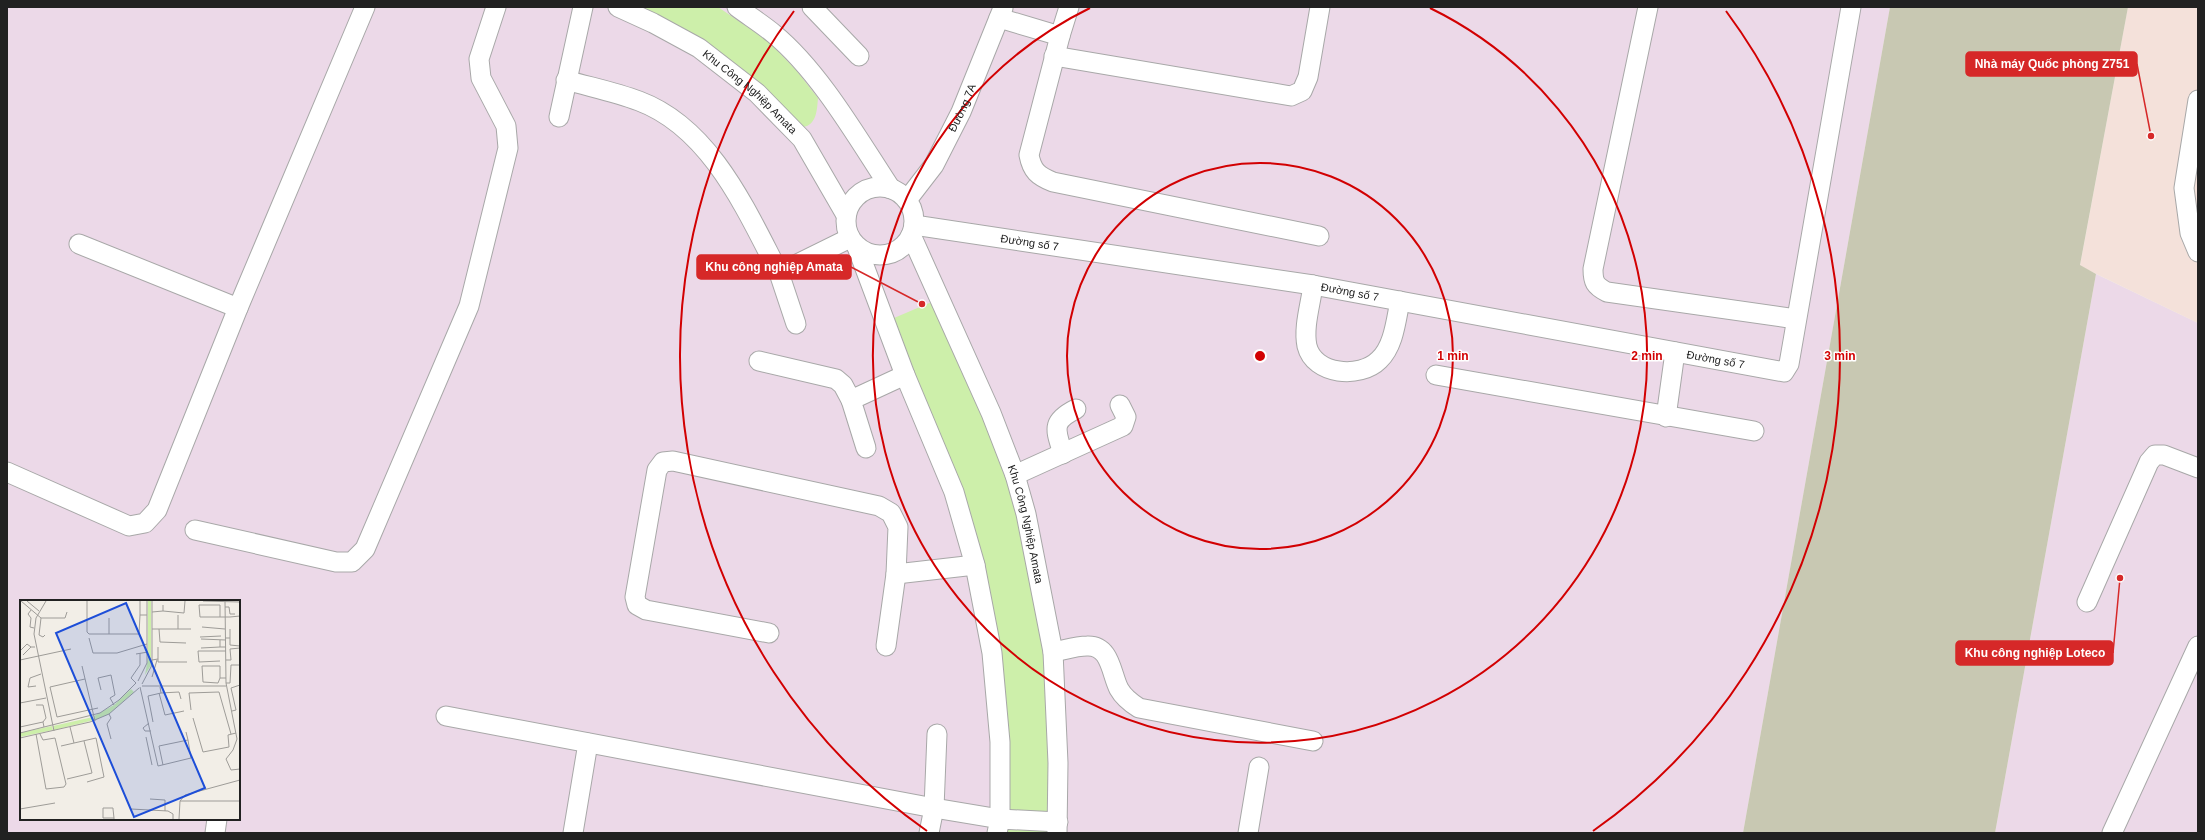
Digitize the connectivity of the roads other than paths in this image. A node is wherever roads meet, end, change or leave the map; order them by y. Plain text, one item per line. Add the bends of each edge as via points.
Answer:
1 (365, 7) edge
2 (496, 7) edge
3 (583, 7) edge
4 (618, 7) edge
5 (737, 7) edge
6 (812, 7) edge
7 (1069, 7) edge
8 (1320, 7) edge
9 (1648, 7) edge
10 (1851, 7) edge
11 (1001, 13) edge
12 (1060, 36) junction
13 (859, 56) dead end
14 (1054, 56) junction
15 (566, 80) junction
16 (2198, 100) edge
17 (559, 117) dead end
18 (891, 189) junction
19 (907, 200) junction
20 (846, 215) junction
21 (913, 230) junction
22 (1319, 236) dead end
23 (853, 243) junction
24 (79, 244) dead end
25 (2198, 252) edge
26 (779, 273) junction
27 (1313, 285) junction
28 (1400, 301) junction
29 (238, 308) junction
30 (1796, 319) junction
31 (796, 324) dead end
32 (1674, 352) junction
33 (759, 361) dead end
34 (905, 375) junction
35 (1436, 375) dead end
36 (851, 400) junction
37 (1120, 405) dead end
38 (1076, 409) dead end
39 (1666, 417) junction
40 (1754, 431) dead end
41 (866, 448) dead end
42 (1063, 454) junction
43 (2198, 468) edge
44 (7, 472) edge
45 (1015, 475) junction
46 (195, 530) dead end
47 (975, 565) junction
48 (896, 574) junction
49 (2087, 602) dead end
50 (769, 633) dead end
51 (886, 646) dead end
52 (2198, 646) edge
53 (1053, 652) junction
54 (446, 716) dead end
55 (937, 734) dead end
56 (1313, 741) dead end
57 (588, 743) junction
58 (1259, 767) dead end
59 (934, 808) junction
60 (217, 820) edge
61 (999, 826) edge
62 (1057, 827) edge
63 (215, 833) edge
64 (573, 833) edge
65 (929, 833) edge
66 (1248, 833) edge
67 (2112, 833) edge

1 - 29 street
2 - 46 street via 478,59 481,78 506,126 508,148 469,306 365,549 352,562 336,562
3 - 15 street
4 - 20 street, Khu Công Nghiệp Amata via 699,48 757,93 802,139
5 - 18 street via 774,34 803,65 840,111
6 - 13 street
7 - 12 street
8 - 14 street via 1308,77 1302,92 1292,96
9 - 30 street via 1593,269 1593,282 1607,292
10 - 30 street
11 - 12 street
11 - 19 street, Đường 7A via 961,112 934,165
12 - 14 street
14 - 22 street via 1029,155 1031,167 1039,176 1053,182
15 - 17 street
15 - 26 street via 639,101 663,113 687,132 708,153 724,176 750,216
16 - 25 street via 2184,188 2190,233
18 - 19 street
18 - 20 street via 880,187 865,190 850,204
19 - 21 street via 914,217
20 - 23 street via 846,226
21 - 23 street via 905,245 886,255 869,254
21 - 27 street, Đường số 7
21 - 45 street, Khu Công Nghiệp Amata
23 - 26 street
23 - 34 street
24 - 29 street
26 - 31 street
27 - 28 street, Đường số 7
27 - 28 street via 1307,346 1314,359 1331,370 1364,370 1379,361 1390,346
28 - 32 street, Đường số 7
29 - 44 street via 157,510 145,523 129,526
30 - 32 street, Đường số 7 via 1789,364 1784,372
32 - 39 street
33 - 36 street via 836,379 844,385
34 - 36 street
34 - 47 street via 954,492
35 - 39 street
36 - 41 street
37 - 42 street via 1126,417 1124,426
38 - 42 street via 1062,416 1057,422 1056,431
39 - 40 street
42 - 45 street
43 - 49 street via 2164,455 2156,455 2149,462
45 - 53 street, Khu Công Nghiệp Amata via 1026,514
47 - 48 street
47 - 61 street via 992,654 1000,742
48 - 50 street via 898,527 891,513 879,506 673,460 663,462 657,470 635,597 637,605 646,610
48 - 51 street
52 - 67 street
53 - 56 street via 1088,646 1099,648 1108,657 1120,690 1129,702 1139,708
53 - 62 street, Khu Công Nghiệp Amata via 1058,763
54 - 57 street
55 - 59 street
57 - 59 street
57 - 64 street
58 - 66 street
59 - 61 street
59 - 65 street
60 - 63 street
61 - 62 street

